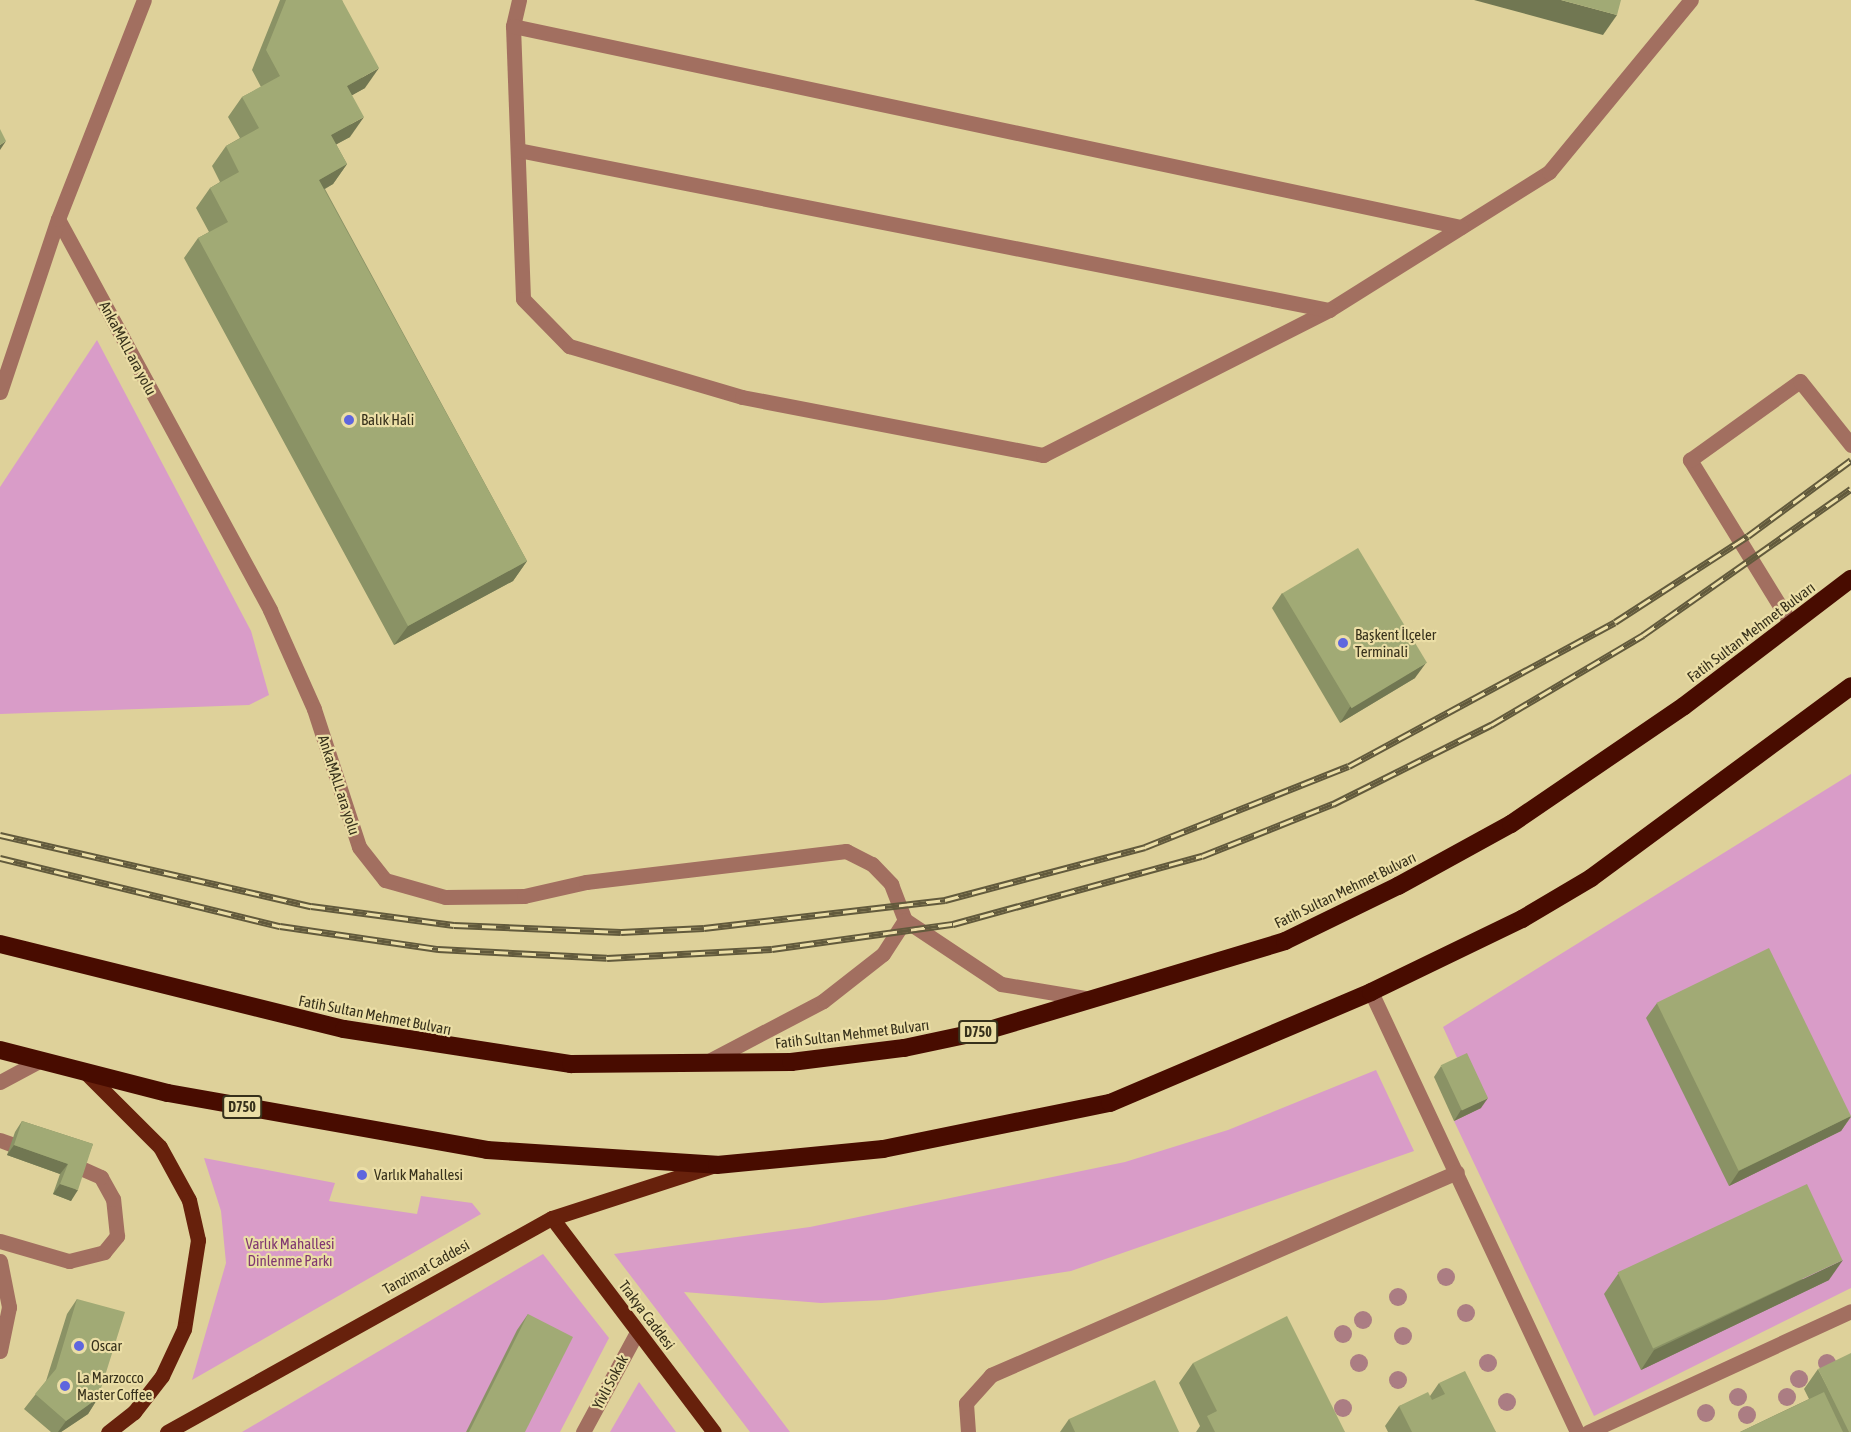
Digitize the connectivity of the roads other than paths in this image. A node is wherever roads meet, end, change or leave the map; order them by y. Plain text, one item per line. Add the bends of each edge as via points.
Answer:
1 (144, 0) edge
2 (519, 0) edge
3 (1691, 0) edge
4 (513, 26) junction
5 (518, 150) junction
6 (58, 219) junction
7 (1461, 227) junction
8 (1329, 310) junction
9 (0, 392) edge
10 (1851, 445) edge
11 (1851, 579) edge
12 (1791, 624) junction
13 (1851, 686) edge
14 (905, 920) junction
15 (0, 944) edge
16 (1371, 992) junction
17 (1094, 999) junction
18 (0, 1050) edge
19 (39, 1061) junction
20 (707, 1062) junction
21 (84, 1071) junction
22 (0, 1082) edge
23 (717, 1165) junction
24 (81, 1168) edge
25 (1457, 1172) junction
26 (552, 1218) junction
27 (0, 1241) edge
28 (0, 1261) edge
29 (1851, 1311) edge
30 (637, 1332) junction
31 (0, 1351) edge
32 (108, 1432) edge
33 (167, 1432) edge
34 (583, 1432) edge
35 (714, 1432) edge
36 (968, 1432) edge
37 (1577, 1432) edge
38 (1588, 1432) edge

1 - 6 street
2 - 4 street
3 - 7 street via 1549,172
4 - 5 street
4 - 7 street
5 - 8 street
5 - 8 street via 523,299 569,346 742,397 1043,455
6 - 9 street
6 - 14 street, AnkaMALL ara yolu via 270,610 314,709 359,847 385,880 445,897 524,896 586,882 846,851 872,864 891,884
7 - 8 street
10 - 12 street via 1800,381 1690,460
11 - 12 highway, Fatih Sultan Mehmet Bulvarı / D750
12 - 17 highway, Fatih Sultan Mehmet Bulvarı / D750 via 1684,706 1511,824 1408,880 1285,941
13 - 16 highway, D750 via 1591,878 1522,919
14 - 17 street via 1001,984
14 - 20 street via 884,954 823,1001
15 - 20 highway, Fatih Sultan Mehmet Bulvarı / D750 via 344,1029 455,1049 571,1064
16 - 23 highway, D750 via 1110,1103 883,1149
16 - 25 street
17 - 20 highway, Fatih Sultan Mehmet Bulvarı / D750 via 904,1048 791,1062
18 - 19 highway, D750
19 - 21 highway, D750
19 - 22 street
21 - 23 highway, D750 via 168,1093 487,1150
21 - 32 main road via 160,1147 189,1200 198,1240 184,1329 162,1376 134,1412
23 - 26 main road, Tanzimat Caddesi
24 - 27 street via 101,1177 117,1211 117,1236 104,1252 69,1261
25 - 36 street via 991,1375 966,1403
25 - 37 street
26 - 30 main road, Trakya Caddesi
26 - 33 main road, Tanzimat Caddesi
28 - 31 street via 9,1307
29 - 38 street
30 - 34 street, Yivli Sokak
30 - 35 main road, Trakya Caddesi

